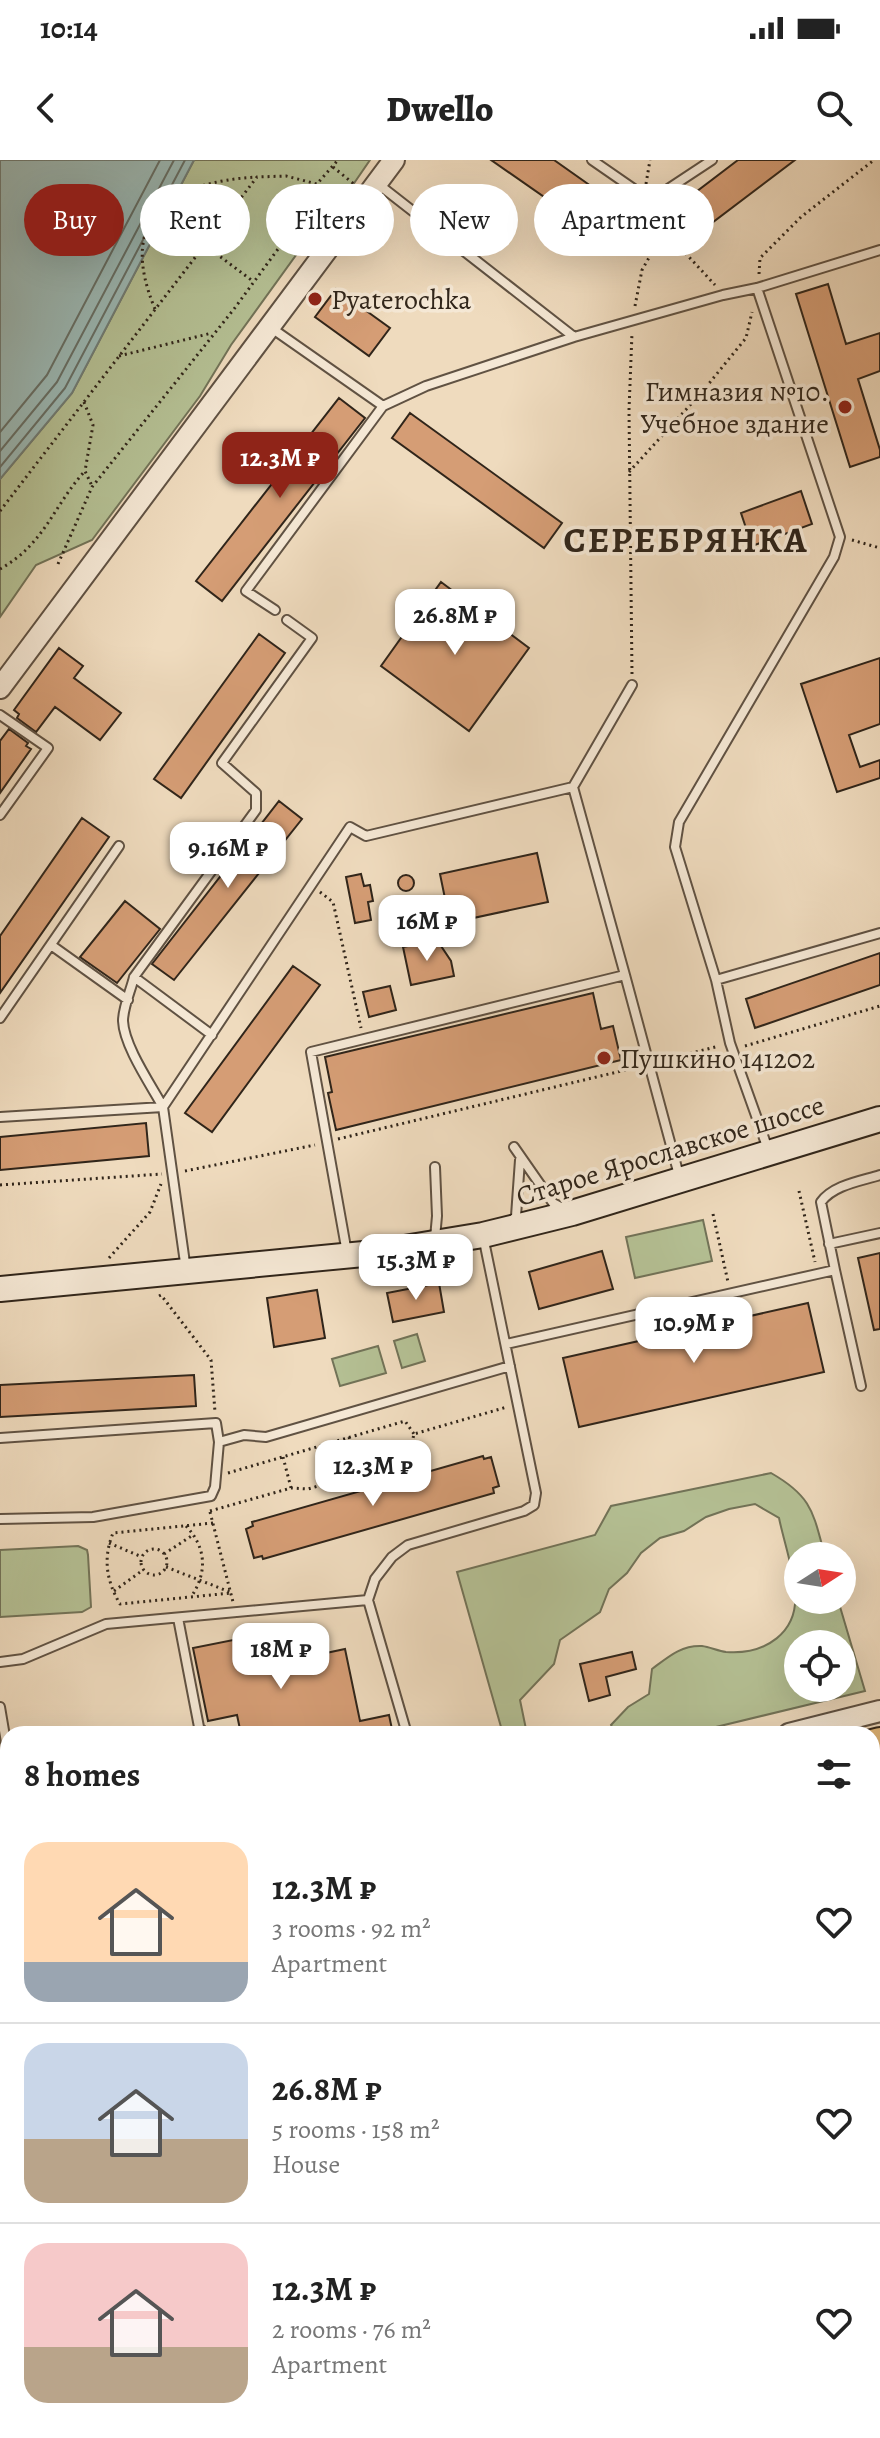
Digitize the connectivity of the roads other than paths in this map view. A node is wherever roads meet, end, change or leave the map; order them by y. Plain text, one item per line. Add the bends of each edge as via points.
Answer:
1 (394, 160) edge
2 (592, 160) edge
3 (712, 160) edge
4 (377, 183) junction
5 (880, 250) edge
6 (757, 288) junction
7 (269, 326) junction
8 (574, 337) junction
9 (383, 406) junction
10 (275, 610) dead end
11 (287, 620) dead end
12 (632, 685) road end
13 (0, 688) edge
14 (0, 715) edge
15 (573, 787) junction
16 (0, 815) edge
17 (119, 846) dead end
18 (880, 933) edge
19 (51, 945) junction
20 (625, 975) junction
21 (134, 977) junction
22 (716, 980) junction
23 (128, 1000) junction
24 (0, 1018) edge
25 (212, 1035) junction
26 (163, 1107) junction
27 (0, 1117) edge
28 (880, 1119) edge
29 (514, 1147) dead end
30 (769, 1153) junction
31 (520, 1159) junction
32 (435, 1167) dead end
33 (880, 1175) edge
34 (680, 1180) junction
35 (572, 1213) junction
36 (494, 1233) junction
37 (880, 1233) edge
38 (434, 1243) junction
39 (829, 1244) junction
40 (347, 1255) junction
41 (835, 1270) junction
42 (186, 1271) junction
43 (0, 1289) edge
44 (506, 1344) junction
45 (510, 1366) junction
46 (861, 1386) dead end
47 (0, 1438) edge
48 (219, 1442) junction
49 (0, 1519) edge
50 (368, 1600) junction
51 (178, 1618) junction
52 (0, 1662) edge
53 (880, 1711) edge
54 (199, 1726) edge
55 (405, 1726) edge
56 (821, 1726) edge

1 - 4 street
2 - 3 lane via 644,196 668,189
4 - 7 street
4 - 8 lane
5 - 6 lane
6 - 8 lane
6 - 22 lane via 840,537 834,557 679,822 675,847
7 - 9 lane
7 - 13 street
8 - 9 lane via 426,386
9 - 10 lane via 246,591
11 - 21 lane via 312,638 222,763 256,793 256,810
12 - 15 lane
14 - 16 lane via 48,748
15 - 20 lane
15 - 25 lane via 366,836 350,827
17 - 19 lane
18 - 22 lane
19 - 23 lane
19 - 24 lane
20 - 34 lane
20 - 40 lane via 311,1052
21 - 23 lane
21 - 25 lane
22 - 30 lane via 730,1043
23 - 26 lane via 123,1020 131,1048
25 - 26 lane
26 - 27 lane
26 - 42 lane
28 - 30 main road, Старое Ярославское шоссе
29 - 31 lane
30 - 34 main road, Старое Ярославское шоссе
31 - 35 lane via 553,1203
31 - 36 lane via 516,1216
32 - 38 lane
33 - 39 lane via 827,1194 821,1202
34 - 35 main road, Старое Ярославское шоссе
35 - 36 main road, Старое Ярославское шоссе
36 - 38 main road, Старое Ярославское шоссе
36 - 44 lane
37 - 39 lane
38 - 40 main road, Старое Ярославское шоссе
39 - 41 lane
40 - 42 main road, Старое Ярославское шоссе
41 - 44 lane
41 - 46 lane
42 - 43 main road, Старое Ярославское шоссе
44 - 45 lane
45 - 48 lane via 266,1437 244,1435
45 - 50 lane via 536,1493 534,1505 408,1545 375,1579
47 - 48 lane via 216,1423
48 - 49 lane via 214,1492 207,1497 93,1517
50 - 51 lane
50 - 55 lane
51 - 52 lane via 106,1624 23,1659
51 - 54 lane
53 - 56 street

